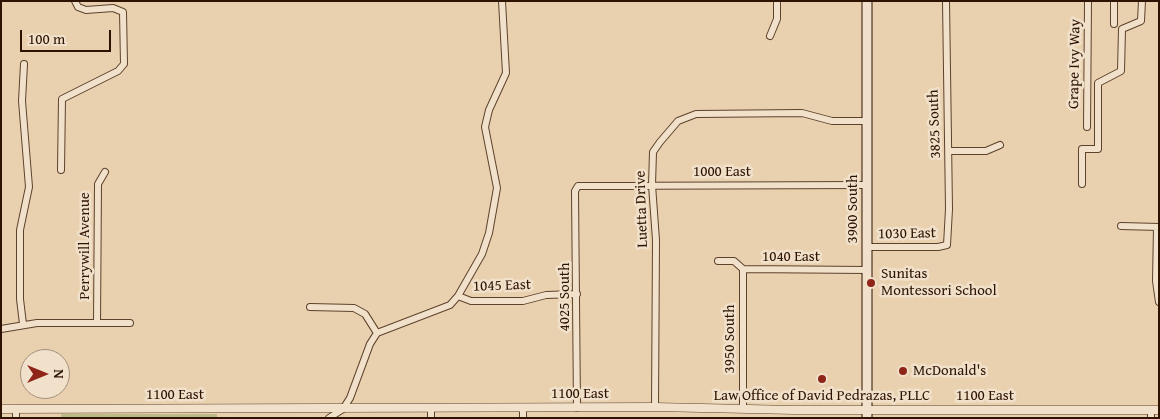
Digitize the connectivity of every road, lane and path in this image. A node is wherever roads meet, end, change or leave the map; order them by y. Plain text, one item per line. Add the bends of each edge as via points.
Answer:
1 (75, 1) edge
2 (502, 1) edge
3 (777, 1) edge
4 (867, 1) edge
5 (946, 1) edge
6 (1088, 1) edge
7 (1114, 1) edge
8 (1142, 1) edge
9 (1114, 24) dead end
10 (770, 36) dead end
11 (24, 64) dead end
12 (867, 121) junction
13 (1087, 127) dead end
14 (1000, 145) dead end
15 (949, 151) junction
16 (61, 170) dead end
17 (105, 172) dead end
18 (1082, 184) dead end
19 (652, 185) junction
20 (867, 185) junction
21 (578, 186) joint
22 (1121, 226) dead end
23 (1158, 227) edge
24 (947, 245) joint
25 (867, 247) junction
26 (718, 261) dead end
27 (743, 270) junction
28 (867, 270) junction
29 (577, 294) junction
30 (458, 296) junction
31 (1159, 302) edge
32 (310, 307) dead end
33 (97, 323) junction
34 (130, 323) dead end
35 (23, 324) junction
36 (1, 329) edge
37 (377, 333) junction
38 (655, 407) junction
39 (431, 408) junction
40 (523, 408) junction
41 (577, 408) junction
42 (743, 408) junction
43 (1, 409) edge
44 (343, 409) junction
45 (16, 413) edge
46 (1154, 413) edge
47 (867, 414) edge
48 (329, 418) edge
49 (431, 418) edge
50 (523, 418) edge

1 - 16 street via 78,7 86,10 113,8 123,12 124,64 118,71 62,99
2 - 30 street via 506,73 485,127 497,178 496,198 482,254
3 - 10 street via 777,19
4 - 12 main road, 3900 South
5 - 15 street, 3825 South
6 - 13 street, Grape Ivy Way
7 - 9 street
8 - 18 street via 1141,21 1122,29 1121,71 1098,84 1098,149 1082,149
11 - 35 street via 22,101 29,187 20,230
12 - 19 street, Luetta Drive via 832,121 794,113 705,113 685,117 670,129 653,152
12 - 20 main road, 3900 South
14 - 15 street via 986,151
15 - 24 street, 3825 South
17 - 33 street, Perrywill Avenue via 98,184
19 - 20 street, 1000 East
19 - 21 street, 1000 East
19 - 38 street, Luetta Drive via 656,240
20 - 25 main road, 3900 South
21 - 29 street, 4025 South via 575,192
22 - 23 street
23 - 31 street via 1156,281
24 - 25 street, 1030 East
25 - 28 main road, 3900 South
26 - 27 street, 1040 East via 734,261
27 - 28 street, 1040 East
27 - 42 street, 3950 South
28 - 47 main road, 3900 South
29 - 30 street, 1045 East via 546,295 524,301 471,301
29 - 41 street, 4025 South
30 - 37 street via 450,306
32 - 37 street via 354,308 365,314
33 - 34 street
33 - 35 street
35 - 36 street
37 - 44 street
38 - 41 street, 1100 East
38 - 42 street, 1100 East
39 - 40 street, 1100 East
39 - 44 street, 1100 East
39 - 49 street
40 - 41 street, 1100 East
40 - 50 street
42 - 47 street, 1100 East
43 - 45 street, 1100 East
44 - 45 street, 1100 East
44 - 48 street
46 - 47 street, 1100 East

